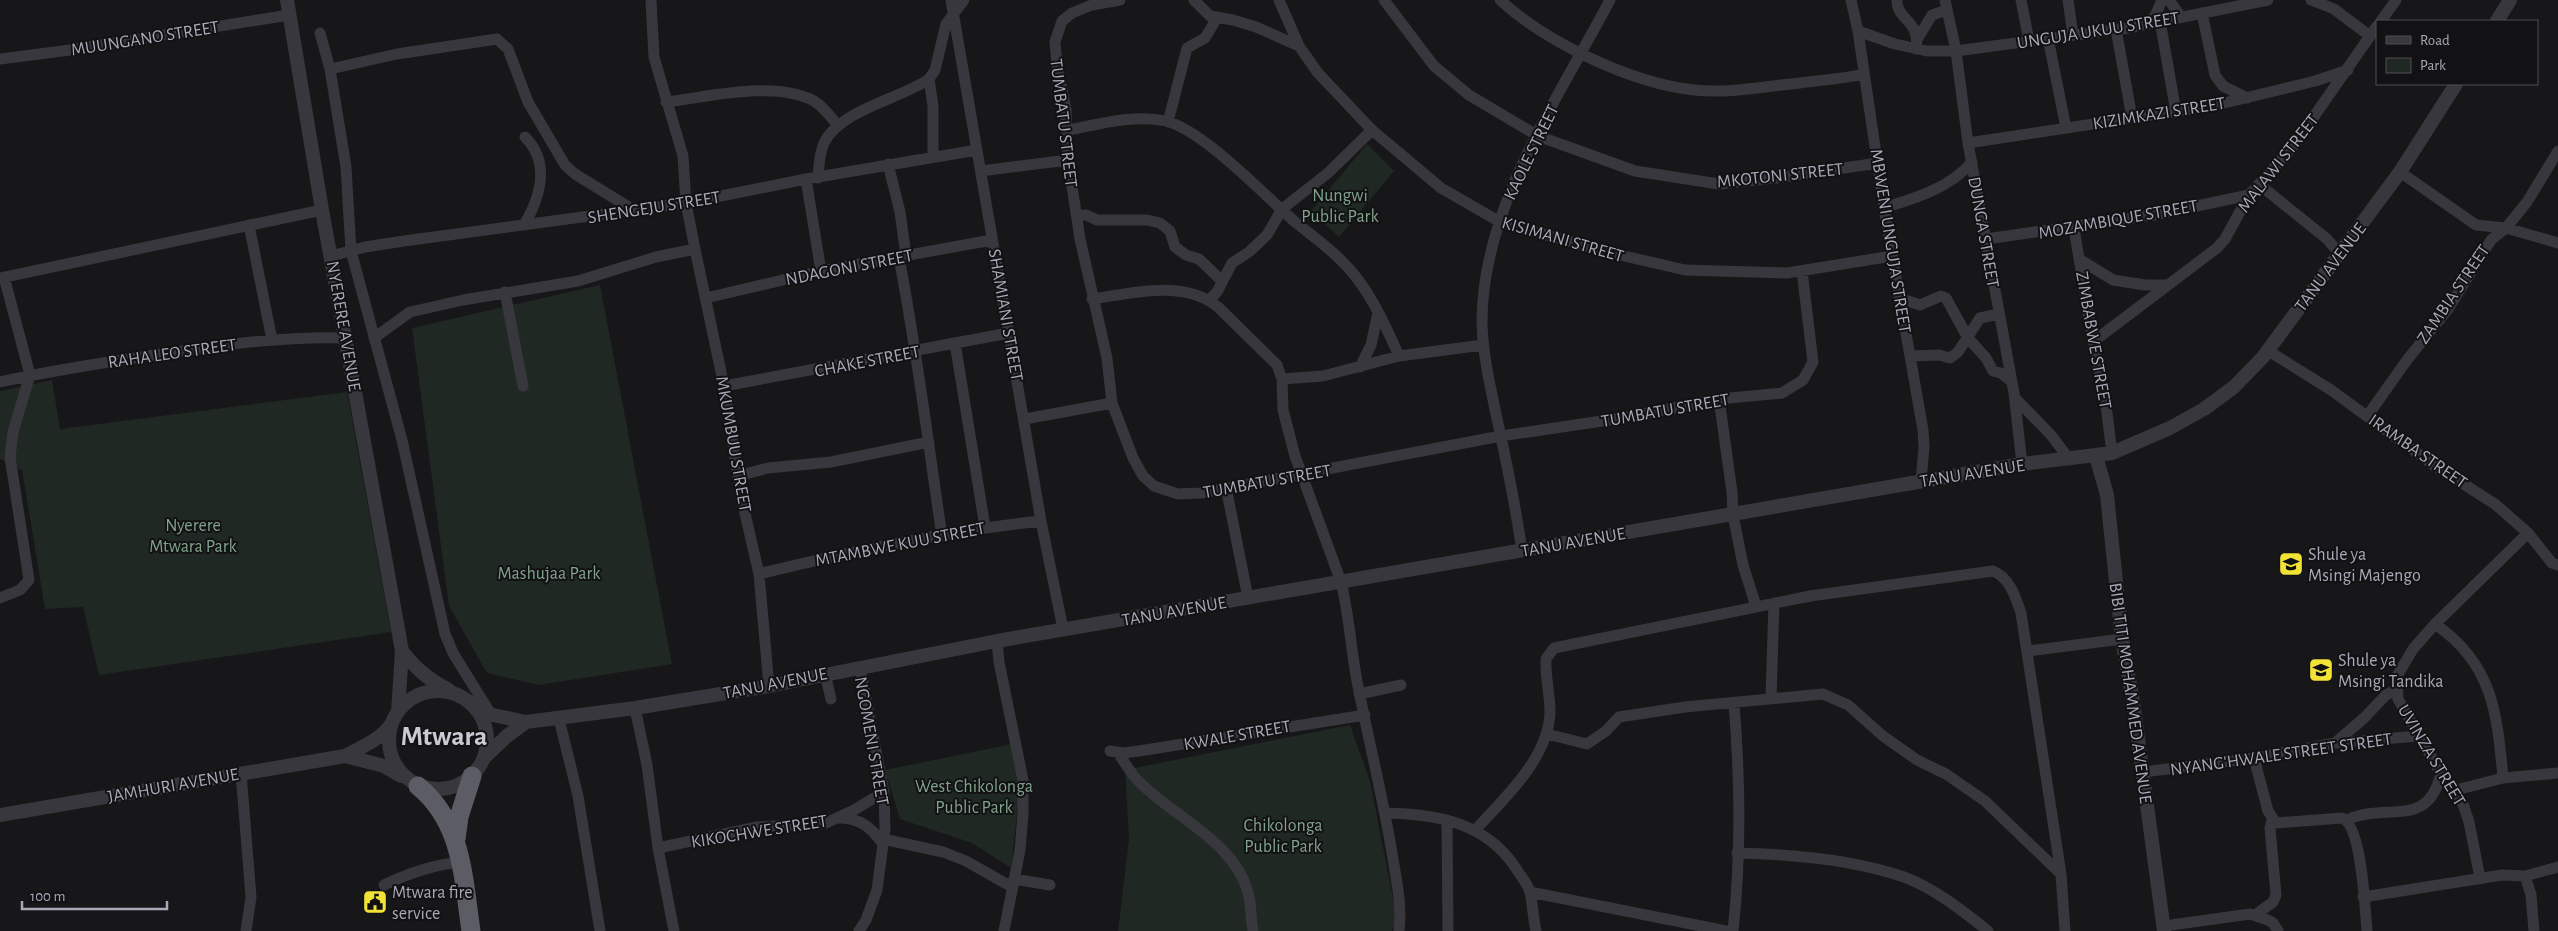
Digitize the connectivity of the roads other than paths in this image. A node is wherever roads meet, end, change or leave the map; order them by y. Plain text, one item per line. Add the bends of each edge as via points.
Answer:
1 (287, 0) edge
2 (651, 0) edge
3 (951, 0) edge
4 (964, 0) edge
5 (1120, 0) edge
6 (1194, 0) edge
7 (1279, 0) edge
8 (1384, 0) edge
9 (1500, 0) edge
10 (1610, 0) edge
11 (1851, 0) edge
12 (1897, 0) edge
13 (1936, 0) edge
14 (2021, 0) edge
15 (2068, 0) edge
16 (2162, 0) edge
17 (2169, 0) edge
18 (2268, 0) edge
19 (2311, 0) edge
20 (2396, 0) edge
21 (2510, 0) edge
22 (1946, 5) edge
23 (952, 12) junction
24 (2202, 13) junction
25 (289, 15) junction
26 (2181, 17) junction
27 (1217, 18) junction
28 (2381, 20) edge
29 (2498, 20) edge
30 (2160, 21) junction
31 (2147, 24) junction
32 (2116, 29) junction
33 (1858, 31) junction
34 (2373, 31) edge
35 (320, 33) dead end
36 (2073, 35) junction
37 (2048, 38) junction
38 (2029, 41) junction
39 (1917, 43) junction
40 (1299, 46) junction
41 (1956, 51) junction
42 (1582, 52) junction
43 (1, 57) edge
44 (330, 69) junction
45 (2348, 70) junction
46 (1864, 74) junction
47 (929, 79) junction
48 (2455, 85) edge
49 (2247, 98) junction
50 (666, 102) junction
51 (2176, 112) junction
52 (2132, 118) junction
53 (1168, 122) junction
54 (838, 126) junction
55 (2066, 128) junction
56 (1069, 130) junction
57 (1372, 130) junction
58 (1538, 136) junction
59 (525, 137) dead end
60 (1968, 143) junction
61 (977, 150) junction
62 (2558, 151) edge
63 (933, 157) junction
64 (1068, 160) junction
65 (1972, 162) junction
66 (1878, 163) junction
67 (888, 164) junction
68 (981, 171) junction
69 (2400, 172) junction
70 (818, 178) junction
71 (806, 179) junction
72 (2260, 185) junction
73 (2249, 194) junction
74 (686, 203) junction
75 (1884, 208) junction
76 (1282, 209) junction
77 (322, 210) junction
78 (635, 211) junction
79 (1077, 215) junction
80 (1500, 222) junction
81 (249, 225) junction
82 (524, 225) junction
83 (2074, 228) junction
84 (2506, 228) junction
85 (1986, 239) junction
86 (992, 240) junction
87 (2558, 242) edge
88 (695, 249) junction
89 (351, 251) junction
90 (2340, 254) junction
91 (331, 256) junction
92 (1892, 256) junction
93 (903, 257) junction
94 (2079, 259) junction
95 (821, 271) junction
96 (1802, 271) junction
97 (2, 278) edge
98 (1222, 281) junction
99 (2168, 285) junction
100 (505, 292) junction
101 (706, 298) junction
102 (1899, 298) junction
103 (1092, 299) junction
104 (1209, 300) junction
105 (1378, 314) junction
106 (1999, 314) junction
107 (1009, 333) junction
108 (346, 338) junction
109 (374, 338) junction
110 (1968, 338) junction
111 (272, 340) junction
112 (2094, 341) junction
113 (955, 343) junction
114 (1483, 344) junction
115 (2267, 350) junction
116 (914, 352) junction
117 (1399, 356) junction
118 (1910, 356) junction
119 (1360, 367) junction
120 (30, 375) junction
121 (1282, 379) junction
122 (0, 382) edge
123 (2012, 382) junction
124 (523, 386) dead end
125 (724, 386) junction
126 (1719, 398) junction
127 (2015, 398) junction
128 (1112, 403) junction
129 (2368, 415) junction
130 (1025, 419) junction
131 (1501, 436) junction
132 (929, 442) junction
133 (2112, 453) junction
134 (2096, 456) junction
135 (2070, 460) junction
136 (2022, 464) junction
137 (1302, 475) junction
138 (738, 476) junction
139 (1921, 482) junction
140 (1226, 487) junction
141 (1733, 515) junction
142 (1041, 521) junction
143 (984, 528) junction
144 (2528, 533) junction
145 (942, 536) junction
146 (1522, 551) junction
147 (2555, 564) edge
148 (2558, 573) edge
149 (759, 574) junction
150 (1341, 582) junction
151 (0, 598) edge
152 (1248, 598) junction
153 (1774, 603) junction
154 (1756, 606) junction
155 (2435, 624) junction
156 (1062, 630) junction
157 (2122, 639) junction
158 (997, 640) junction
159 (402, 651) junction
160 (2028, 651) junction
161 (860, 667) junction
162 (824, 674) junction
163 (769, 686) junction
164 (1401, 686) dead end
165 (2397, 689) junction
166 (456, 694) junction
167 (1359, 694) junction
168 (1771, 698) junction
169 (831, 699) dead end
170 (1734, 704) junction
171 (635, 708) junction
172 (486, 714) junction
173 (1364, 715) junction
174 (395, 717) junction
175 (559, 719) junction
176 (526, 722) junction
177 (1547, 734) junction
178 (2418, 736) junction
179 (2335, 743) junction
180 (345, 756) junction
181 (485, 757) junction
182 (2254, 758) junction
183 (2143, 772) junction
184 (2558, 772) edge
185 (241, 773) junction
186 (2441, 773) junction
187 (472, 776) junction
188 (2503, 778) junction
189 (413, 783) junction
190 (2452, 791) junction
191 (884, 792) junction
192 (1385, 813) junction
193 (0, 815) edge
194 (835, 818) junction
195 (1447, 820) junction
196 (2272, 820) junction
197 (2347, 820) junction
198 (1476, 829) junction
199 (456, 839) junction
200 (883, 841) junction
201 (658, 848) junction
202 (1737, 853) junction
203 (460, 862) junction
204 (2558, 866) edge
205 (2060, 874) junction
206 (2526, 876) junction
207 (2480, 878) junction
208 (1013, 883) junction
209 (384, 885) dead end
210 (1050, 886) dead end
211 (1530, 892) junction
212 (2364, 896) junction
213 (2255, 915) junction
214 (2164, 928) edge
215 (246, 931) edge
216 (471, 931) edge
217 (600, 931) edge
218 (674, 931) edge
219 (859, 931) edge
220 (1004, 931) edge
221 (1253, 931) edge
222 (1399, 931) edge
223 (1448, 931) edge
224 (1536, 931) edge
225 (1726, 931) edge
226 (1733, 931) edge
227 (1988, 931) edge
228 (2061, 931) edge
229 (2065, 931) edge
230 (2278, 931) edge
231 (2367, 931) edge
232 (2534, 931) edge

1 - 25 street, NYERERE AVENUE
2 - 50 street, MKUMBUU STREET via 654,57
3 - 23 street, SHAMIANI STREET
4 - 23 street
5 - 56 street, TUMBATU STREET via 1081,9 1072,13 1059,27 1055,49
6 - 27 street via 1206,14
7 - 40 street, KISIMANI STREET
8 - 58 street, MKOTONI STREET via 1419,48 1448,79 1468,95
9 - 42 street via 1552,36
10 - 42 street, KAOLE STREET
11 - 33 street, MBWENI UNGUJA STREET
12 - 39 street via 1897,7 1914,28
13 - 22 street
14 - 38 street
15 - 36 street
16 - 31 street via 2155,16
17 - 26 street
18 - 24 street, UNGUJA UKUU STREET
19 - 34 street
20 - 28 street
21 - 29 street
22 - 39 street via 1932,15
22 - 41 street, DUNGA STREET
23 - 47 street via 935,70
23 - 61 street, SHAMIANI STREET
24 - 26 street, UNGUJA UKUU STREET
24 - 49 street via 2215,75 2223,86
25 - 43 street, MUUNGANO STREET via 70,50
25 - 77 street, NYERERE AVENUE
26 - 30 street, UNGUJA UKUU STREET
27 - 40 street via 1256,27
27 - 53 street via 1205,38 1187,48
30 - 31 street, UNGUJA UKUU STREET
30 - 51 street
31 - 32 street, UNGUJA UKUU STREET
32 - 36 street, UNGUJA UKUU STREET
32 - 52 street
33 - 39 street, UNGUJA UKUU STREET
33 - 46 street, MBWENI UNGUJA STREET
34 - 45 street, MALAWI STREET
35 - 44 street
36 - 37 street, UNGUJA UKUU STREET
37 - 38 street, UNGUJA UKUU STREET
37 - 55 street
38 - 41 street, UNGUJA UKUU STREET
39 - 41 street, UNGUJA UKUU STREET
40 - 57 street, KISIMANI STREET via 1318,73
41 - 60 street, DUNGA STREET
42 - 46 street via 1635,76 1697,90 1732,90
42 - 58 street, KAOLE STREET
44 - 78 street via 397,54 497,40 508,49 528,102 565,165
44 - 89 street via 346,167
45 - 49 street, KIZIMKAZI STREET
45 - 72 street, MALAWI STREET via 2292,148
46 - 66 street, MBWENI UNGUJA STREET
47 - 54 street
47 - 63 street via 933,106
48 - 69 street, TANU AVENUE
49 - 51 street, KIZIMKAZI STREET
50 - 54 street via 756,91 776,92 813,101
50 - 74 street, MKUMBUU STREET via 683,156
51 - 52 street, KIZIMKAZI STREET
52 - 55 street, KIZIMKAZI STREET
53 - 56 street via 1124,120
53 - 76 street via 1194,135
54 - 70 street via 824,144
55 - 60 street, KIZIMKAZI STREET
56 - 64 street, TUMBATU STREET
57 - 76 street via 1328,173
57 - 80 street, KISIMANI STREET via 1441,188
58 - 66 street, MKOTONI STREET via 1635,171 1708,183 1776,178
58 - 80 street, KAOLE STREET
59 - 82 street via 536,153 542,182 534,209
60 - 65 street, DUNGA STREET
61 - 63 street, SHENGEJU STREET
61 - 68 street, SHAMIANI STREET
62 - 84 street, ZAMBIA STREET via 2532,195
63 - 67 street, SHENGEJU STREET
64 - 68 street
64 - 79 street, TUMBATU STREET
65 - 75 street via 1936,189
65 - 85 street, DUNGA STREET
66 - 75 street, MBWENI UNGUJA STREET
67 - 70 street, SHENGEJU STREET
67 - 93 street via 900,212
68 - 86 street, SHAMIANI STREET
69 - 84 street via 2469,222
69 - 90 street, TANU AVENUE
70 - 71 street, SHENGEJU STREET
71 - 74 street, SHENGEJU STREET
71 - 95 street
72 - 73 street, MALAWI STREET
72 - 90 street via 2327,239
73 - 83 street, MOZAMBIQUE STREET
73 - 99 street, MALAWI STREET via 2217,248
74 - 78 street, SHENGEJU STREET
74 - 88 street, MKUMBUU STREET
75 - 92 street, MBWENI UNGUJA STREET
76 - 98 street via 1267,235 1232,263
76 - 105 street via 1336,254 1367,292
77 - 81 street
77 - 91 street, NYERERE AVENUE
78 - 82 street, SHENGEJU STREET
79 - 98 street via 1086,214 1097,220 1160,223 1170,231 1175,247 1199,259
79 - 103 street, TUMBATU STREET
80 - 96 street, KISIMANI STREET via 1668,268 1771,274
80 - 114 street, KAOLE STREET via 1484,291
81 - 97 street
81 - 111 street
82 - 89 street, SHENGEJU STREET
83 - 85 street, MOZAMBIQUE STREET
83 - 94 street, ZIMBABWE STREET
84 - 87 street
84 - 129 street, ZAMBIA STREET via 2491,240 2448,309
85 - 106 street, DUNGA STREET
86 - 93 street, NDAGONI STREET
86 - 107 street, SHAMIANI STREET
88 - 100 street via 656,257 578,281
88 - 101 street, MKUMBUU STREET
89 - 91 street, SHENGEJU STREET
89 - 109 street
90 - 115 street, TANU AVENUE
91 - 108 street, NYERERE AVENUE
92 - 96 street, KISIMANI STREET
92 - 102 street, MBWENI UNGUJA STREET
93 - 95 street, NDAGONI STREET
93 - 116 street
94 - 99 street via 2114,280
94 - 112 street, ZIMBABWE STREET
95 - 101 street, NDAGONI STREET
96 - 126 street, TUMBATU STREET via 1813,356 1809,373 1795,387 1782,393
97 - 120 street
98 - 104 street
99 - 112 street, MALAWI STREET
100 - 109 street via 410,312
100 - 124 street
101 - 125 street, MKUMBUU STREET
102 - 110 street via 1920,305 1941,296 1946,298
102 - 118 street, MBWENI UNGUJA STREET
103 - 104 street via 1159,290 1192,293
103 - 128 street, TUMBATU STREET via 1106,358
104 - 121 street via 1271,357
105 - 117 street
105 - 119 street via 1375,332
106 - 110 street via 1980,318
106 - 123 street, DUNGA STREET
107 - 113 street, CHAKE STREET
107 - 130 street, SHAMIANI STREET
108 - 111 street, RAHA LEO STREET
108 - 159 street, NYERERE AVENUE
109 - 172 street via 402,440 445,634
110 - 118 street via 1950,358
110 - 123 street via 1993,371
111 - 120 street, RAHA LEO STREET
112 - 133 street, ZIMBABWE STREET
113 - 116 street, CHAKE STREET
113 - 143 street
114 - 117 street
114 - 131 street, KAOLE STREET
115 - 129 street, IRAMBA STREET
115 - 133 street, TANU AVENUE via 2234,387 2204,408 2170,428
116 - 125 street, CHAKE STREET
116 - 132 street
117 - 119 street
118 - 139 street, MBWENI UNGUJA STREET via 1924,447
119 - 121 street via 1323,376
120 - 122 street, RAHA LEO STREET
120 - 151 street via 10,452 29,580 20,590
121 - 137 street via 1284,410
123 - 127 street, DUNGA STREET
125 - 138 street, MKUMBUU STREET
126 - 131 street, TUMBATU STREET via 1622,418
126 - 141 street
127 - 135 street
127 - 136 street, DUNGA STREET
128 - 130 street
128 - 140 street, TUMBATU STREET via 1132,458 1154,486 1184,494
129 - 144 street, IRAMBA STREET via 2435,466 2495,504
130 - 142 street, SHAMIANI STREET
131 - 137 street, TUMBATU STREET
131 - 146 street, KAOLE STREET
132 - 138 street via 831,462 768,468
132 - 145 street
133 - 134 street, TANU AVENUE
134 - 135 street, TANU AVENUE
134 - 157 street, BIBI TITI MOHAMMED AVENUE via 2107,496
135 - 136 street, TANU AVENUE
136 - 139 street, TANU AVENUE
137 - 140 street, TUMBATU STREET
137 - 150 street
138 - 149 street, MKUMBUU STREET
139 - 141 street, TANU AVENUE
140 - 152 street
141 - 146 street, TANU AVENUE
141 - 154 street via 1743,565
142 - 143 street, MTAMBWE KUU STREET
142 - 156 street, SHAMIANI STREET
143 - 145 street, MTAMBWE KUU STREET
144 - 147 street, IRAMBA STREET
144 - 155 street, UVINZA STREET
145 - 149 street, MTAMBWE KUU STREET
146 - 150 street, TANU AVENUE
147 - 148 street, IRAMBA STREET
149 - 163 street, MKUMBUU STREET
150 - 152 street, TANU AVENUE
150 - 167 street
152 - 156 street, TANU AVENUE
153 - 154 street
153 - 160 street via 1993,571 2002,574 2013,591
153 - 168 street
154 - 177 street via 1554,648 1547,655 1546,662 1550,713
155 - 165 street, UVINZA STREET via 2406,659 2397,676
155 - 188 street via 2456,639 2487,683 2499,736
156 - 158 street, TANU AVENUE
157 - 160 street
157 - 183 street, BIBI TITI MOHAMMED AVENUE
158 - 161 street, TANU AVENUE
158 - 208 street via 1023,780 1024,815
159 - 166 street via 430,680
159 - 174 street, NYERERE AVENUE
160 - 205 street
161 - 162 street, TANU AVENUE
161 - 191 street, NGOMENI STREET
162 - 163 street, TANU AVENUE
162 - 169 street
163 - 171 street, TANU AVENUE
164 - 167 street
165 - 178 street, UVINZA STREET via 2398,699
165 - 179 street via 2386,695
166 - 172 street
166 - 174 street via 424,693 409,700
167 - 173 street
168 - 170 street
168 - 205 street via 1823,694 1837,698 1917,760 1946,774 1985,800
170 - 177 street via 1685,707 1619,717 1587,744
170 - 202 street
171 - 175 street, TANU AVENUE
171 - 201 street via 647,765
172 - 176 street, TANU AVENUE
172 - 181 street via 488,742
173 - 192 street
173 - 221 street, KWALE STREET via 1114,752 1134,776 1202,832 1231,863 1249,896
174 - 180 street via 387,730
174 - 189 street via 388,738 390,754 397,768
175 - 176 street, TANU AVENUE
175 - 217 street via 578,796
176 - 181 street
177 - 198 street via 1541,750 1509,794
178 - 179 street, NYANG'HWALE STREET STREET
178 - 186 street, UVINZA STREET
179 - 182 street, NYANG'HWALE STREET STREET
180 - 185 street, JAMHURI AVENUE
180 - 189 street via 384,766
181 - 187 street
182 - 183 street, NYANG'HWALE STREET STREET
182 - 196 street
183 - 214 street, BIBI TITI MOHAMMED AVENUE
184 - 188 street
185 - 193 street, JAMHURI AVENUE
185 - 215 street via 251,897
186 - 190 street, UVINZA STREET
186 - 197 street via 2432,797 2422,807 2408,812 2360,815
187 - 189 street via 456,787 437,790
187 - 199 highway
188 - 190 street
189 - 199 highway via 433,798
190 - 207 street, UVINZA STREET via 2467,815
191 - 194 street, KIKOCHWE STREET
191 - 200 street, NGOMENI STREET
192 - 195 street
192 - 222 street via 1400,907
194 - 200 street via 858,820
194 - 201 street, KIKOCHWE STREET via 826,823 758,827
195 - 198 street
195 - 223 street
196 - 197 street via 2279,823
196 - 213 street via 2276,895 2273,902
197 - 212 street via 2358,849
198 - 211 street via 1514,864
199 - 203 highway
200 - 208 street via 943,852
200 - 219 street, NGOMENI STREET via 877,890
201 - 218 street
202 - 226 street
202 - 227 street via 1844,863 1904,878 1921,885
203 - 209 street via 426,868
203 - 216 highway
204 - 206 street
205 - 229 street
206 - 207 street
206 - 232 street
207 - 212 street
208 - 210 street
208 - 220 street
211 - 224 street
211 - 225 street
212 - 231 street
213 - 214 street
213 - 230 street via 2274,923
228 - 229 street

